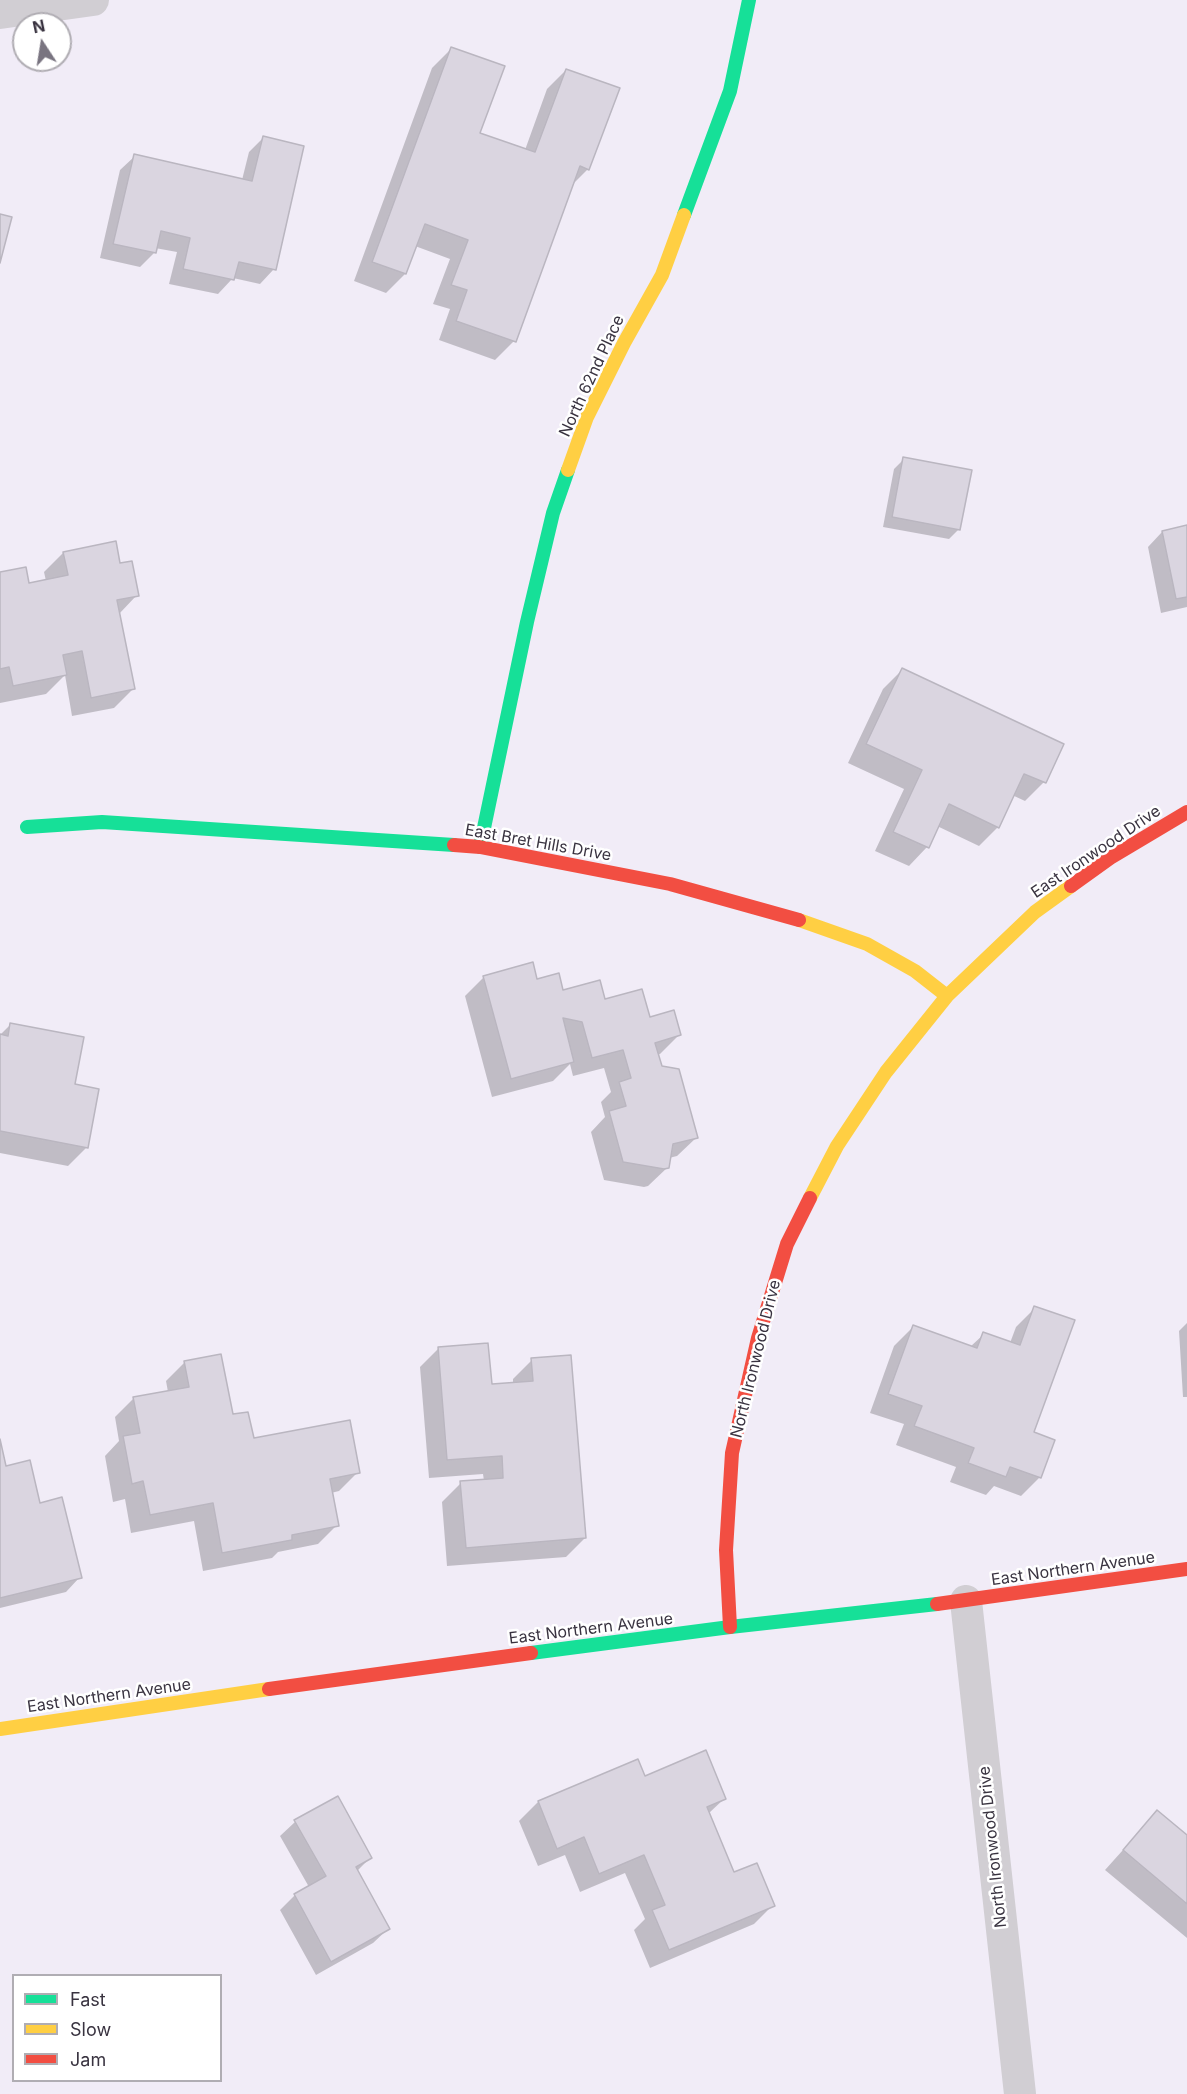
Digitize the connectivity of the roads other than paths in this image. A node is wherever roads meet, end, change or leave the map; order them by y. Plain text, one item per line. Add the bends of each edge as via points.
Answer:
1 (93, 0) edge
2 (749, 0) edge
3 (0, 13) edge
4 (1187, 812) edge
5 (27, 827) dead end
6 (480, 847) junction
7 (947, 996) junction
8 (1187, 1569) edge
9 (966, 1601) junction
10 (730, 1627) junction
11 (0, 1728) edge
12 (1020, 2094) edge

1 - 3 street
2 - 6 street, North 62nd Place via 730,91 662,275 587,417 553,513
4 - 7 street, East Ironwood Drive via 1110,858 1035,912
5 - 6 street, East Bret Hills Drive via 102,822
6 - 7 street, East Bret Hills Drive via 670,884 818,925 867,944 915,971
7 - 10 street, North Ironwood Drive via 886,1072 837,1146 787,1244 758,1338 732,1453 726,1550
8 - 9 street, East Northern Avenue
9 - 10 street, East Northern Avenue
9 - 12 street, North Ironwood Drive
10 - 11 street, East Northern Avenue

